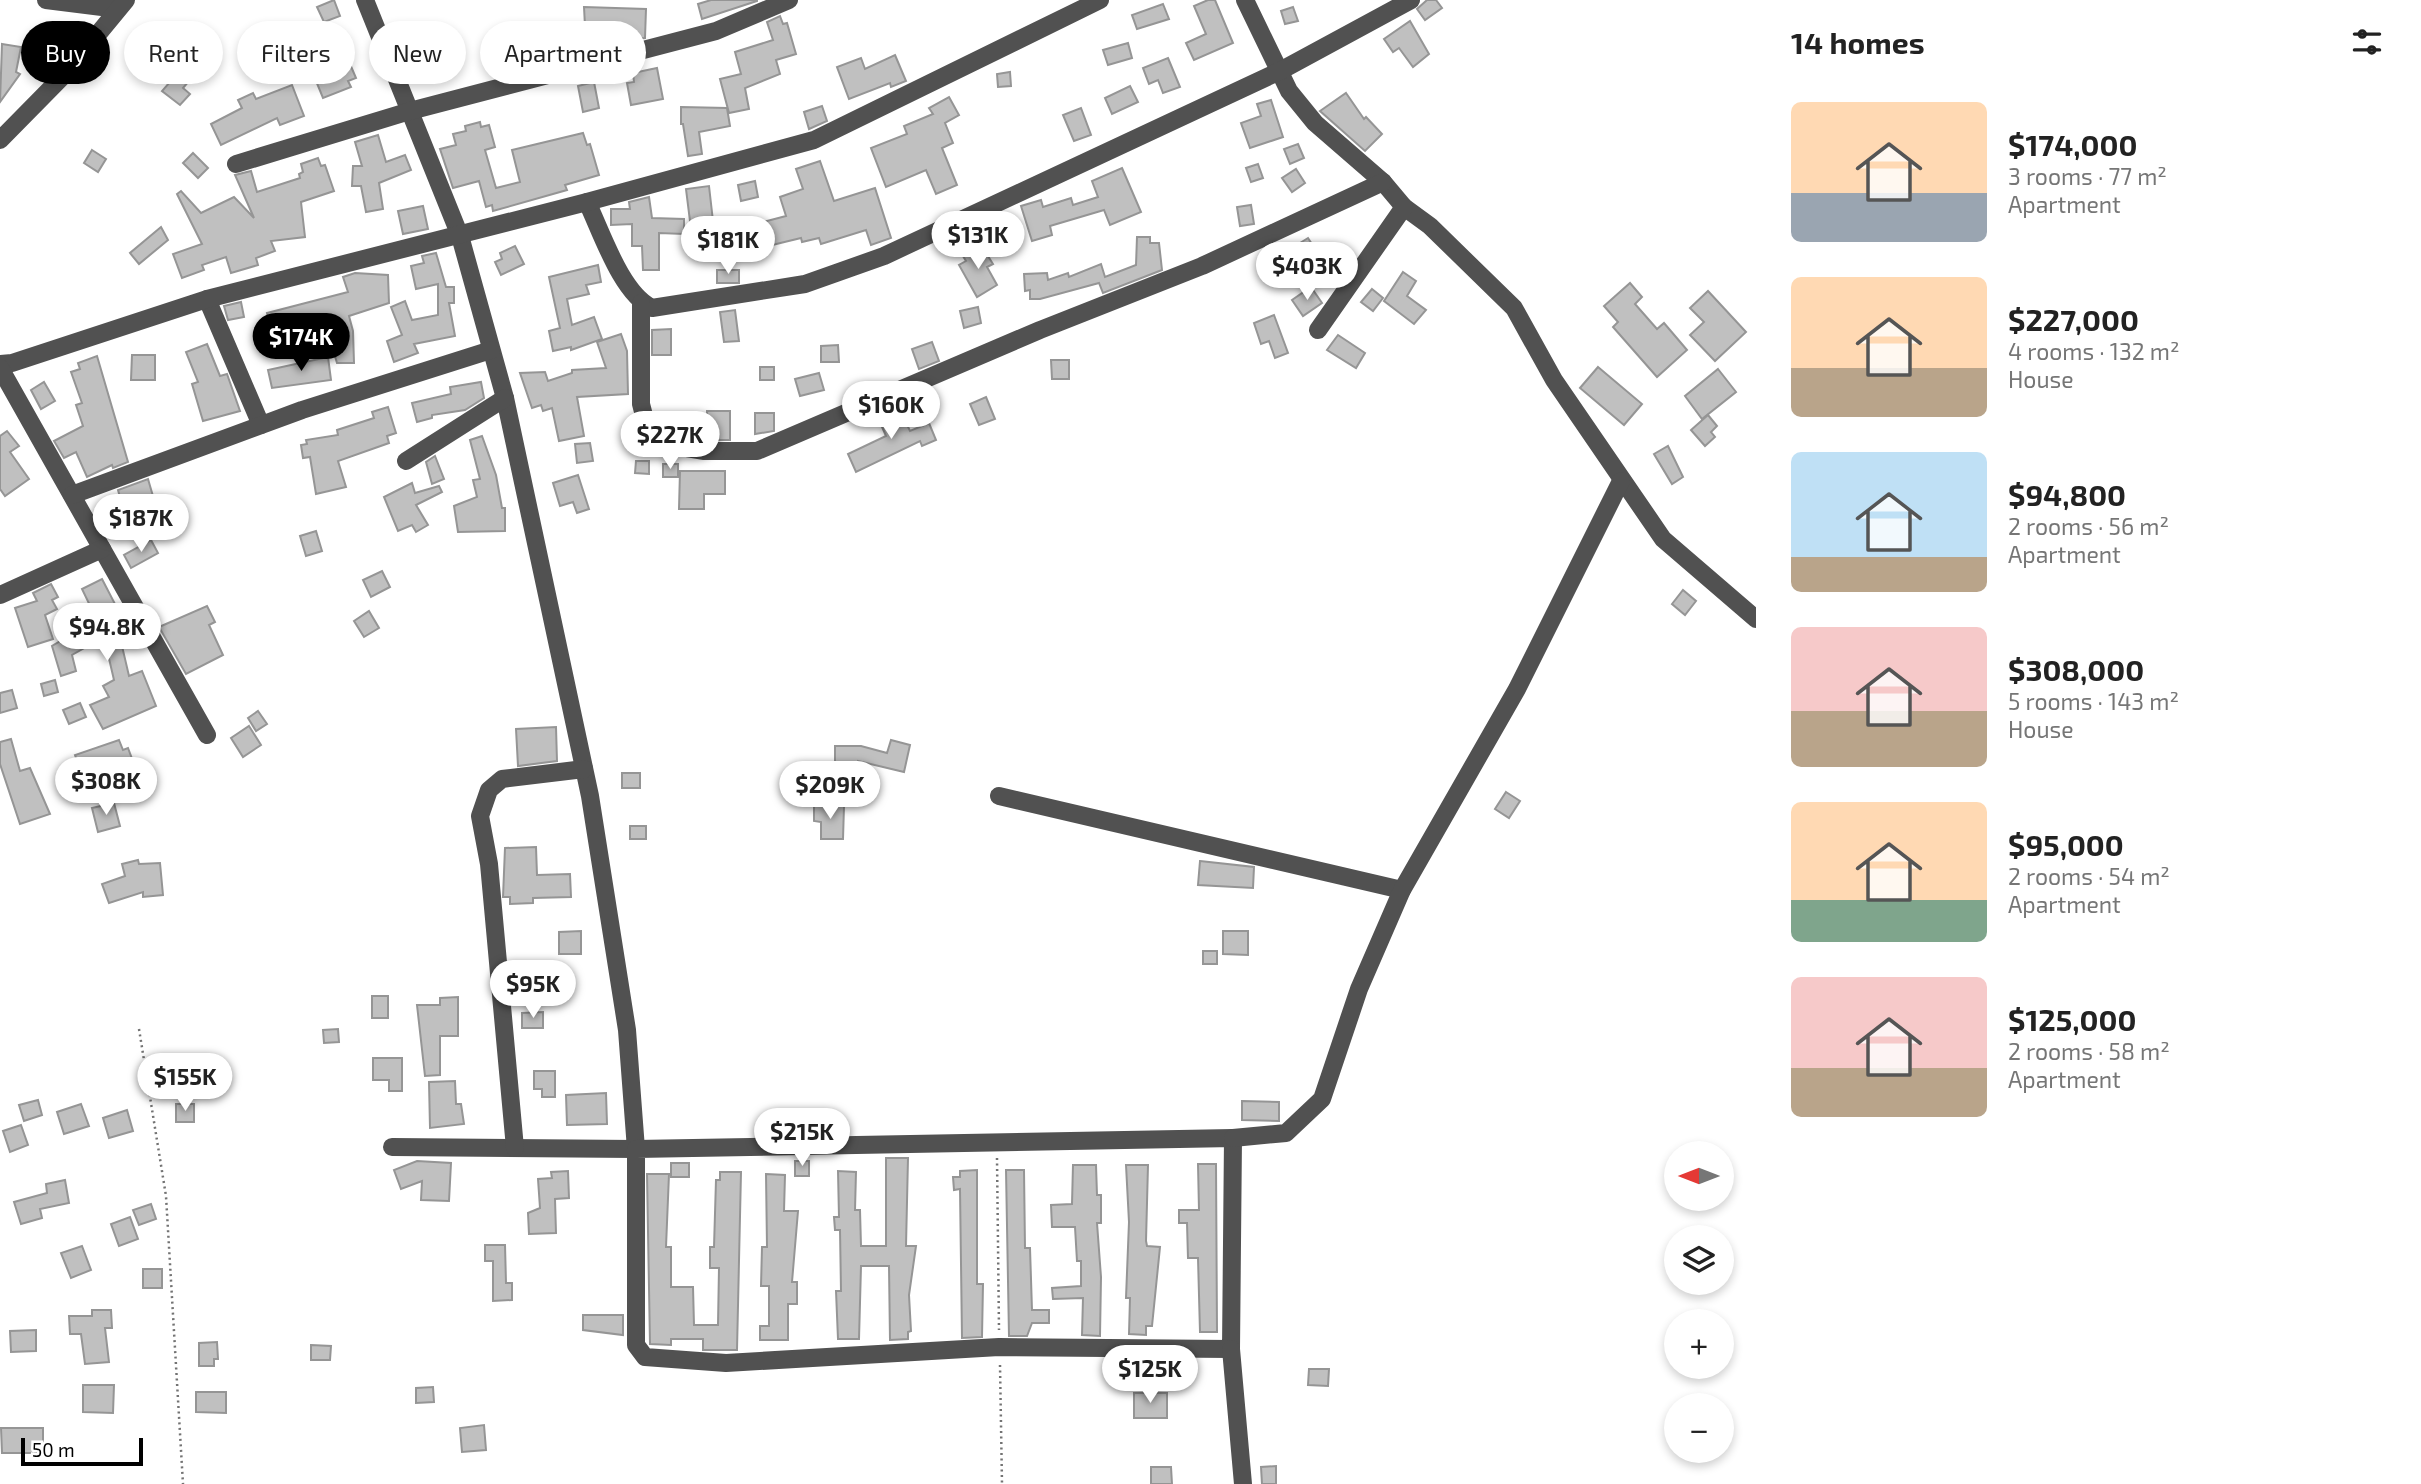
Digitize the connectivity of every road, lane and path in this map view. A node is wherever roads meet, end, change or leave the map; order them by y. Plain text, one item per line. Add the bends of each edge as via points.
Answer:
1 (46, 0) edge
2 (365, 0) edge
3 (789, 0) edge
4 (1100, 0) edge
5 (1245, 0) edge
6 (1411, 0) edge
7 (122, 5) edge
8 (1280, 71) junction
9 (410, 111) junction
10 (2, 136) edge
11 (236, 164) dead end
12 (1383, 182) junction
13 (587, 202) junction
14 (1404, 207) junction
15 (460, 236) junction
16 (207, 299) junction
17 (641, 303) junction
18 (1318, 330) dead end
19 (491, 350) junction
20 (0, 366) edge
21 (505, 398) junction
22 (261, 425) junction
23 (406, 461) dead end
24 (1621, 481) junction
25 (72, 495) junction
26 (102, 549) junction
27 (0, 595) edge
28 (1756, 619) edge
29 (207, 735) dead end
30 (584, 769) junction
31 (999, 796) dead end
32 (1402, 890) junction
33 (139, 1029) dead end
34 (1233, 1138) junction
35 (997, 1142) junction
36 (393, 1147) dead end
37 (514, 1148) junction
38 (636, 1149) junction
39 (999, 1347) junction
40 (1231, 1349) junction
41 (183, 1484) edge
42 (1002, 1484) edge
43 (1243, 1484) edge

1 - 7 street
2 - 9 street
3 - 9 street via 716,31
4 - 13 street via 814,140
5 - 8 street
6 - 8 street
7 - 10 street via 65,74
8 - 12 street via 1289,91 1315,123
8 - 17 street via 884,256 805,284 652,308
9 - 11 street
9 - 15 street
12 - 14 street
12 - 17 street via 1202,266 757,451 703,451 662,444 647,427 641,404
13 - 15 street
13 - 17 street via 628,287
14 - 18 street
14 - 24 street via 1430,226 1514,308 1554,380
15 - 16 street
15 - 19 street
16 - 20 street
16 - 22 street
19 - 21 street
19 - 22 street
20 - 25 street
21 - 23 street
21 - 30 street
22 - 25 street
24 - 28 street via 1663,539
24 - 32 street via 1517,689
25 - 26 street
26 - 27 street
26 - 29 street
30 - 37 street via 502,779 489,790 480,816 489,864
30 - 38 street via 627,1030
31 - 32 street
32 - 34 street via 1359,989 1322,1099 1286,1133
33 - 41 path via 166,1196
34 - 35 street
34 - 40 street
35 - 38 street
35 - 39 path
36 - 37 street
37 - 38 street
38 - 39 street via 636,1345 645,1357 726,1363
39 - 40 street
39 - 42 path
40 - 43 street

